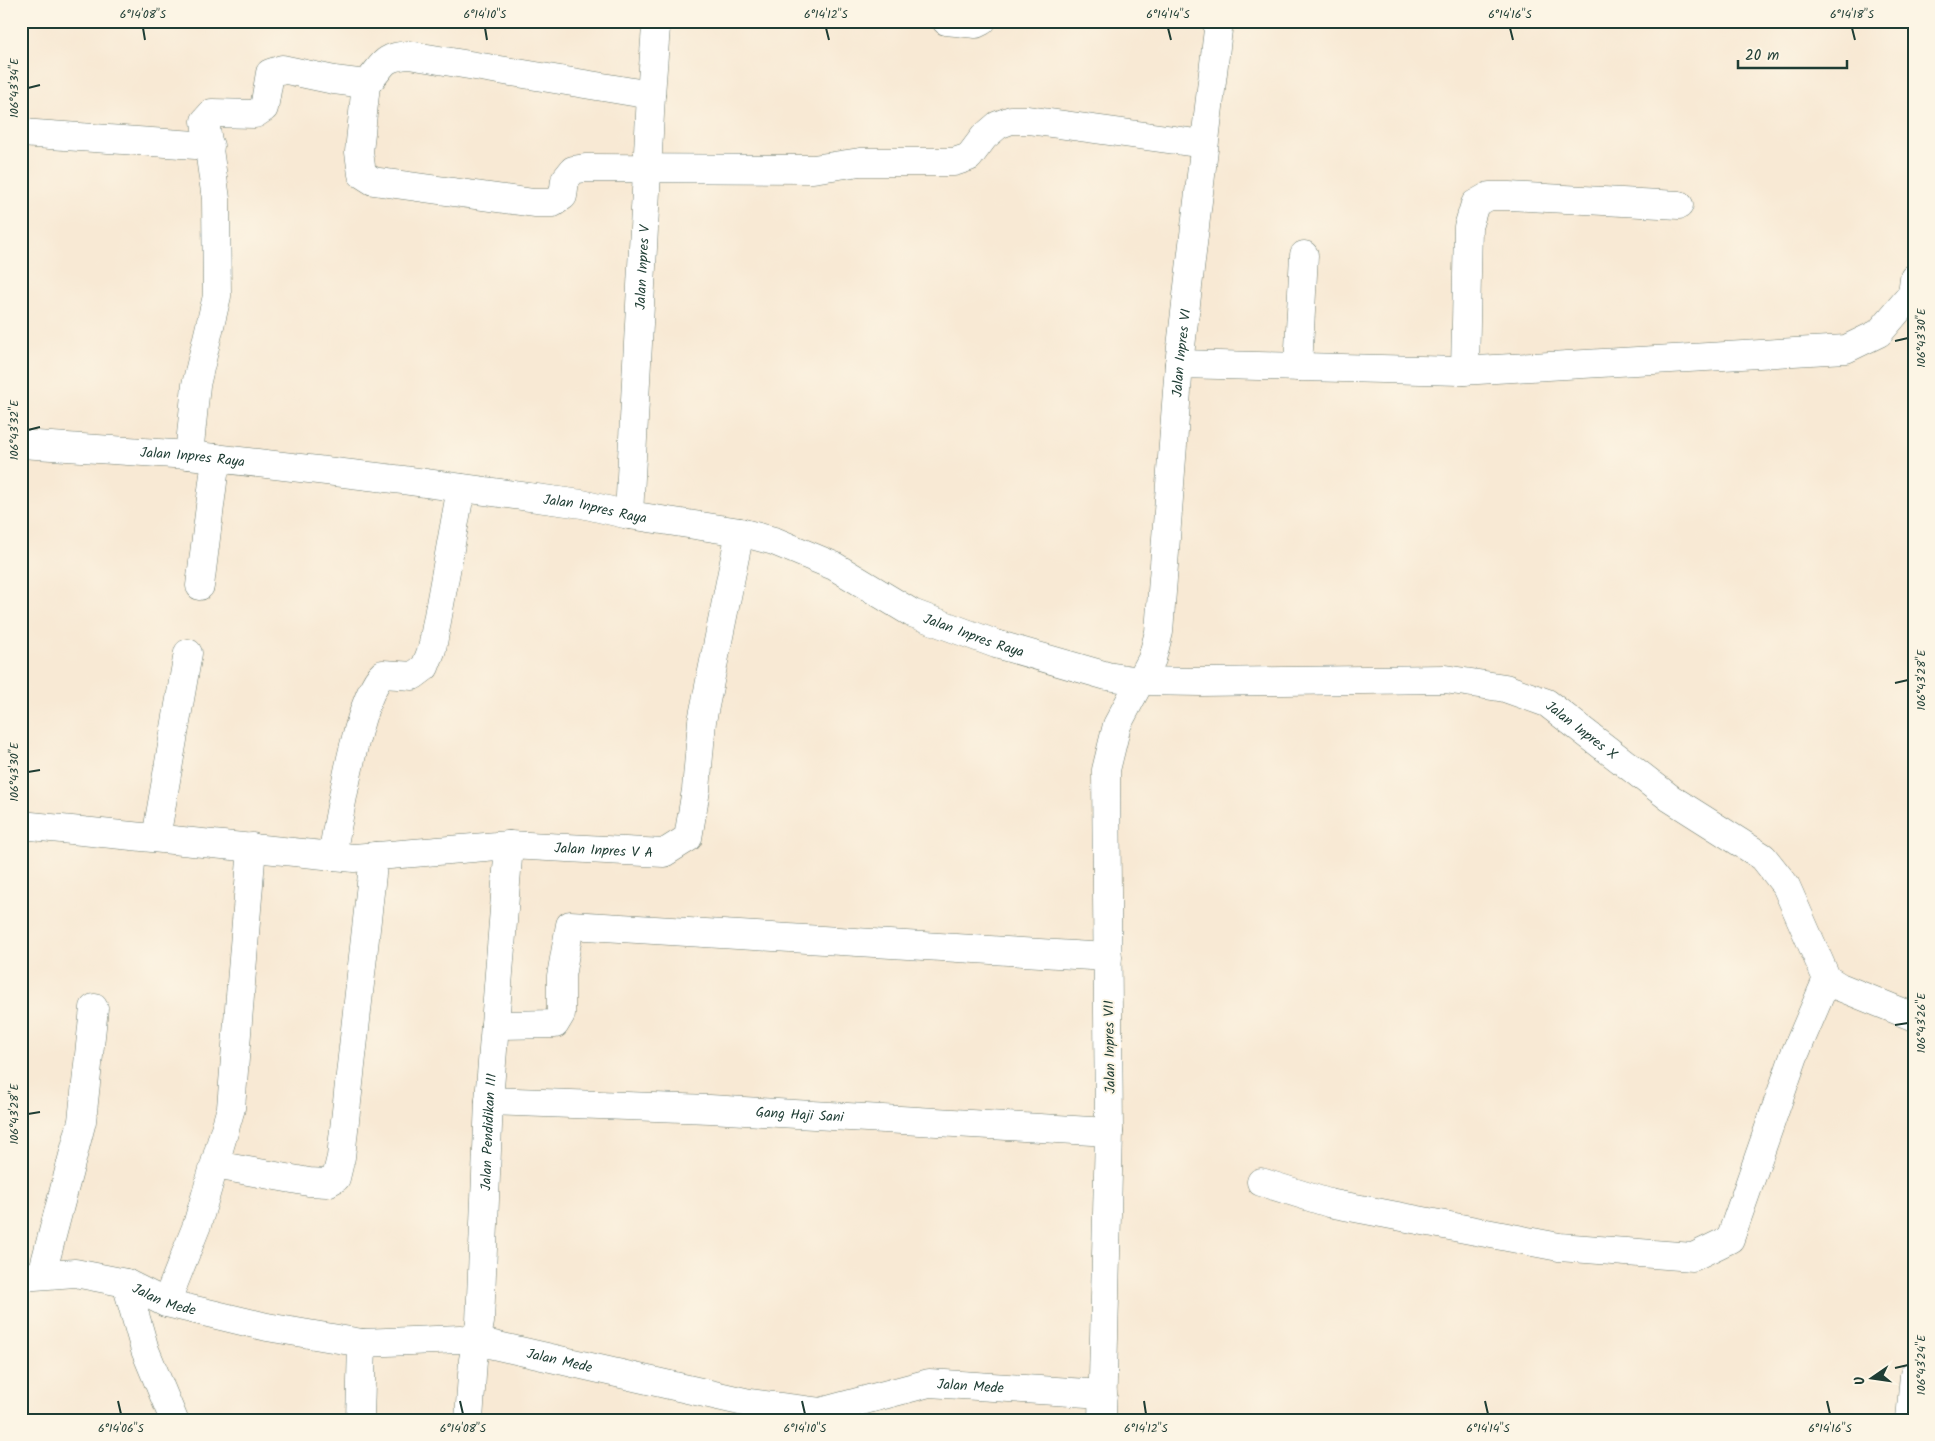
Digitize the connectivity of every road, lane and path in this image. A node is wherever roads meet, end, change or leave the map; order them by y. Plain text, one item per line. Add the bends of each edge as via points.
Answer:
1 (659, 21) edge
2 (946, 21) edge
3 (982, 21) edge
4 (1219, 21) edge
5 (366, 84) junction
6 (651, 95) junction
7 (21, 134) edge
8 (1204, 144) junction
9 (210, 146) junction
10 (649, 169) junction
11 (1679, 205) dead end
12 (1304, 255) dead end
13 (1913, 289) edge
14 (1179, 364) junction
15 (1298, 367) junction
16 (1465, 371) junction
17 (21, 444) edge
18 (189, 455) junction
19 (216, 458) junction
20 (461, 488) junction
21 (630, 514) junction
22 (740, 532) junction
23 (200, 586) dead end
24 (188, 654) dead end
25 (1139, 681) junction
26 (21, 825) edge
27 (156, 838) junction
28 (509, 845) junction
29 (252, 847) junction
30 (353, 857) junction
31 (1108, 957) junction
32 (1827, 979) junction
33 (94, 1008) dead end
34 (1914, 1017) edge
35 (495, 1025) junction
36 (489, 1100) junction
37 (1109, 1132) junction
38 (215, 1164) junction
39 (1261, 1182) dead end
40 (32, 1276) edge
41 (126, 1283) junction
42 (166, 1303) junction
43 (476, 1341) junction
44 (362, 1343) junction
45 (1914, 1375) edge
46 (1103, 1407) edge
47 (174, 1420) edge
48 (360, 1420) edge
49 (469, 1420) edge
50 (1910, 1420) edge

1 - 6 street, Jalan Inpres V
2 - 3 street via 976,24
4 - 8 street, Jalan Inpres VI
5 - 6 street via 381,64 394,56 409,55
5 - 9 street via 282,70 270,73 264,108 255,114 212,113 205,121
5 - 10 street via 359,152 362,174 373,182 553,203 563,196 565,180 573,170
6 - 10 street, Jalan Inpres V
7 - 9 street
8 - 10 street via 1011,120 998,125 984,137 969,157 954,162 860,162 813,169
8 - 14 street, Jalan Inpres VI
9 - 18 street via 216,199 217,296 196,385
10 - 21 street, Jalan Inpres V
11 - 16 street via 1508,196 1489,196 1475,204 1468,227
12 - 15 street
13 - 16 street via 1879,332 1846,349
14 - 15 street
14 - 25 street, Jalan Inpres VI via 1159,632 1152,659
15 - 16 street
17 - 18 street, Jalan Inpres Raya
18 - 19 street, Jalan Inpres Raya
19 - 20 street, Jalan Inpres Raya
19 - 23 street
20 - 21 street, Jalan Inpres Raya via 582,504
20 - 30 street via 432,650 425,667 413,676 383,674 371,689 365,706 343,797
21 - 22 street, Jalan Inpres Raya
22 - 25 street, Jalan Inpres Raya via 834,566 912,612 996,644 1079,669
22 - 28 street, Jalan Inpres V A via 702,721 688,838 664,852
24 - 27 street
25 - 31 street, Jalan Inpres VII via 1117,724 1106,770
25 - 32 street, Jalan Inpres X via 1445,679 1504,688 1547,703 1670,798 1763,857 1786,886
26 - 27 street, Jalan Inpres V A
27 - 29 street, Jalan Inpres V A
28 - 30 street, Jalan Inpres V A
28 - 35 street, Jalan Pendidikan III
29 - 30 street, Jalan Inpres V A
29 - 38 street via 231,1108
30 - 38 street via 341,1157 336,1178 327,1184 309,1182
31 - 35 street via 570,926 561,976 561,1014 555,1024
31 - 37 street, Jalan Inpres VII
32 - 34 street
32 - 39 street via 1794,1056 1730,1239 1693,1257 1558,1246 1329,1203
33 - 40 street via 82,1121
35 - 36 street, Jalan Pendidikan III
36 - 37 street, Gang Haji Sani
36 - 43 street, Jalan Pendidikan III via 480,1322
37 - 46 street, Jalan Inpres VII
38 - 42 street via 197,1225
40 - 41 street, Jalan Mede via 75,1273
41 - 42 street, Jalan Mede
41 - 47 street via 145,1350
42 - 44 street, Jalan Mede via 267,1327
43 - 44 street, Jalan Mede
43 - 46 street, Jalan Mede via 740,1402 820,1412 929,1383
43 - 49 street, Jalan Pendidikan III
44 - 48 street
45 - 50 street

